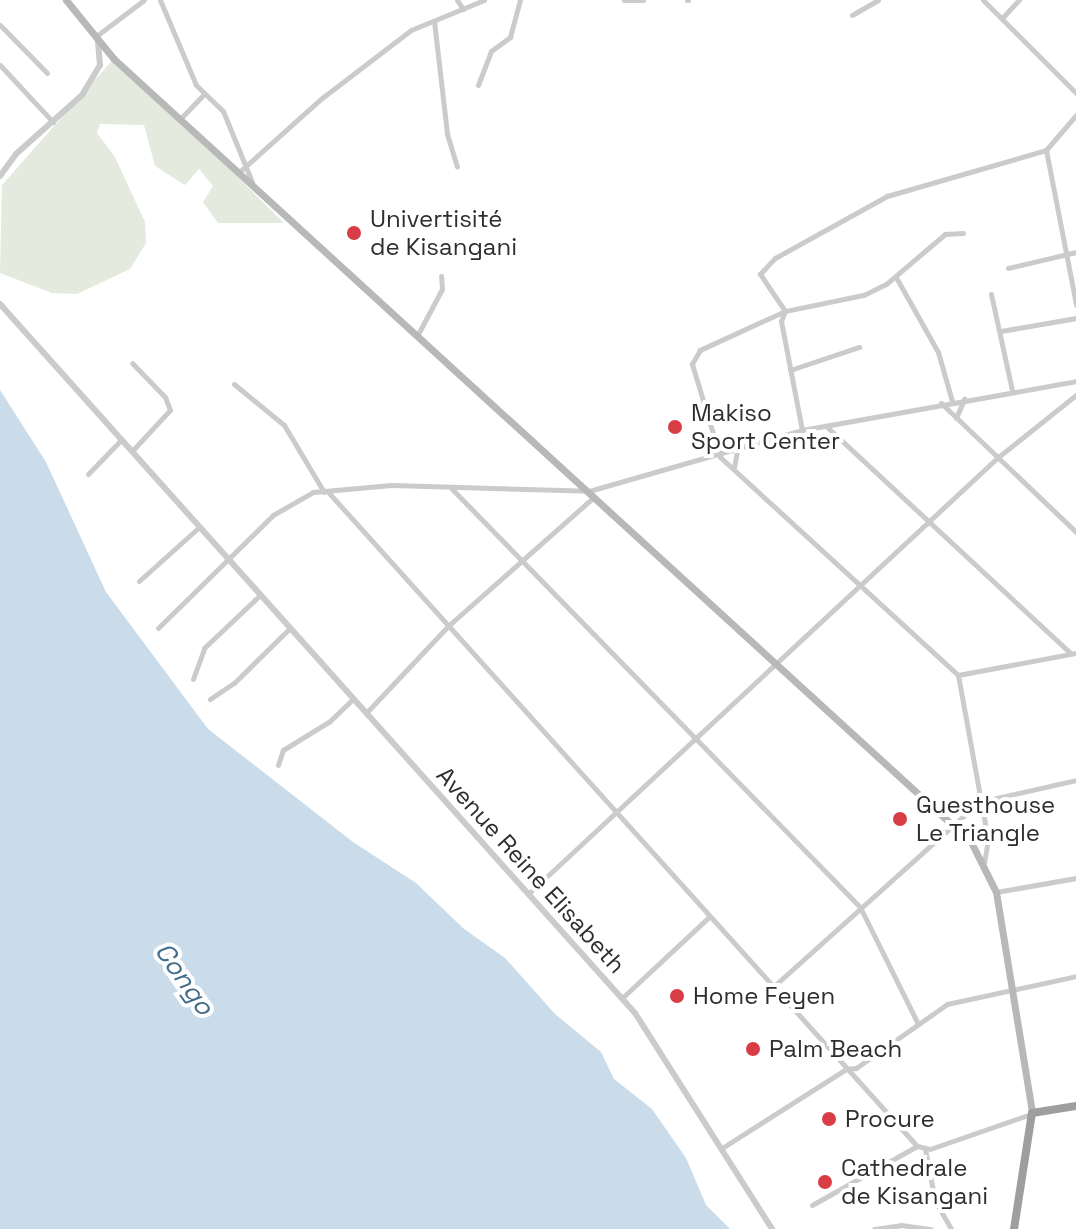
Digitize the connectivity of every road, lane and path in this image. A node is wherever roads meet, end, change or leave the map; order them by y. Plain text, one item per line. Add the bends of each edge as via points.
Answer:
1 (66, 0) edge
2 (144, 0) edge
3 (160, 0) edge
4 (457, 0) edge
5 (484, 0) edge
6 (520, 0) edge
7 (624, 0) edge
8 (643, 0) edge
9 (878, 0) edge
10 (983, 0) edge
11 (1019, 0) edge
12 (463, 9) junction
13 (852, 15) dead end
14 (1002, 18) junction
15 (434, 21) junction
16 (0, 25) edge
17 (97, 40) junction
18 (114, 59) junction
19 (0, 65) edge
20 (100, 65) junction
21 (47, 73) dead end
22 (478, 85) dead end
23 (1076, 93) edge
24 (204, 94) junction
25 (1076, 115) edge
26 (179, 119) junction
27 (53, 122) junction
28 (1046, 150) junction
29 (246, 162) junction
30 (457, 166) dead end
31 (238, 173) junction
32 (0, 176) edge
33 (254, 188) junction
34 (963, 233) dead end
35 (1076, 252) edge
36 (1064, 255) junction
37 (1008, 268) dead end
38 (441, 276) dead end
39 (896, 279) junction
40 (991, 294) dead end
41 (0, 304) edge
42 (1076, 305) edge
43 (785, 311) junction
44 (1076, 318) edge
45 (1001, 331) junction
46 (417, 337) junction
47 (859, 347) dead end
48 (132, 363) dead end
49 (790, 370) junction
50 (1076, 381) edge
51 (234, 384) dead end
52 (1012, 390) junction
53 (1076, 395) edge
54 (964, 399) junction
55 (952, 401) junction
56 (941, 403) junction
57 (956, 418) junction
58 (848, 421) junction
59 (826, 426) junction
60 (802, 430) junction
61 (120, 441) junction
62 (844, 441) junction
63 (738, 446) junction
64 (131, 453) junction
65 (720, 457) junction
66 (997, 458) junction
67 (734, 468) junction
68 (88, 474) dead end
69 (451, 487) junction
70 (326, 492) junction
71 (592, 494) junction
72 (931, 521) junction
73 (198, 528) junction
74 (1076, 532) edge
75 (229, 562) junction
76 (521, 562) junction
77 (139, 581) dead end
78 (861, 586) junction
79 (259, 596) junction
80 (448, 626) junction
81 (158, 628) dead end
82 (289, 629) junction
83 (1073, 653) edge
84 (777, 663) junction
85 (958, 675) junction
86 (193, 679) dead end
87 (210, 699) dead end
88 (353, 699) junction
89 (366, 713) junction
90 (696, 736) junction
91 (278, 765) dead end
92 (1076, 780) edge
93 (979, 802) junction
94 (616, 813) junction
95 (954, 825) junction
96 (984, 863) junction
97 (1076, 878) edge
98 (996, 892) junction
99 (528, 894) junction
100 (860, 907) junction
101 (709, 917) junction
102 (1076, 976) edge
103 (774, 986) junction
104 (1012, 989) junction
105 (622, 998) junction
106 (918, 1024) junction
107 (846, 1069) junction
108 (1076, 1106) edge
109 (1032, 1113) junction
110 (917, 1146) junction
111 (722, 1148) junction
112 (925, 1149) junction
113 (812, 1205) dead end
114 (772, 1229) edge
115 (874, 1229) edge
116 (931, 1229) edge
117 (951, 1229) edge
118 (1014, 1229) edge

1 - 17 main road
2 - 17 street
3 - 24 street
4 - 12 street
5 - 12 street
6 - 22 street via 510,37 491,51
7 - 8 street
9 - 13 street
10 - 14 street
11 - 14 street
12 - 15 street
14 - 23 street
15 - 29 street via 384,49
15 - 30 street via 447,134
16 - 21 street
17 - 18 main road
17 - 20 street
18 - 20 street
18 - 26 main road
19 - 27 street
20 - 27 street via 82,95
24 - 26 street
24 - 29 street via 223,111
25 - 28 street
26 - 31 main road
27 - 32 street
28 - 36 street
28 - 43 street via 887,196 775,258 760,274
29 - 31 street
29 - 33 street
31 - 33 main road
33 - 46 main road
34 - 39 street via 945,234
35 - 36 street
36 - 37 street
36 - 42 street
38 - 46 street via 442,289
39 - 43 street via 863,295
39 - 55 street via 938,352
40 - 45 street
41 - 61 street, Avenue Reine Elisabeth
43 - 49 street via 781,321
43 - 65 street via 728,334 693,358
44 - 45 street
45 - 52 street
46 - 71 main road
47 - 49 street
48 - 64 street via 165,397 170,410
49 - 60 street
50 - 52 street
51 - 70 street via 284,425
52 - 54 street
53 - 66 street
54 - 55 street
54 - 57 street
55 - 56 street
56 - 57 street
56 - 58 street
57 - 66 street
58 - 59 street
58 - 62 street
59 - 60 street
59 - 62 street
60 - 63 street
61 - 64 street, Avenue Reine Elisabeth
61 - 68 street
62 - 72 street
63 - 65 street
63 - 67 street
64 - 73 street, Avenue Reine Elisabeth
65 - 67 street
65 - 71 street
66 - 72 street
66 - 74 street
67 - 78 street
69 - 70 street via 392,485
69 - 71 street
69 - 76 street
70 - 75 street via 306,495 273,515
70 - 80 street
71 - 76 street
71 - 84 main road
72 - 78 street
72 - 83 street
73 - 75 street, Avenue Reine Elisabeth
73 - 77 street
75 - 79 street, Avenue Reine Elisabeth
75 - 81 street
76 - 80 street
76 - 90 street
78 - 84 street
78 - 85 street
79 - 82 street, Avenue Reine Elisabeth
79 - 86 street via 204,648
80 - 89 street
80 - 94 street
82 - 87 street
82 - 88 street, Avenue Reine Elisabeth
83 - 85 street
84 - 90 street
84 - 95 main road
85 - 93 street
88 - 89 street, Avenue Reine Elisabeth
88 - 91 street via 330,721 283,750
89 - 99 street, Avenue Reine Elisabeth
90 - 94 street
90 - 100 street
92 - 93 street
93 - 95 street
93 - 96 street via 988,840
94 - 99 street
94 - 101 street
95 - 96 main road
95 - 100 street
96 - 98 main road
97 - 98 street
98 - 104 main road
99 - 105 street, Avenue Reine Elisabeth
100 - 103 street
100 - 106 street
101 - 103 street
101 - 105 street
102 - 104 street
103 - 107 street
104 - 106 street via 947,1004
104 - 109 main road
105 - 111 street, Avenue Reine Elisabeth
106 - 107 street via 856,1068
107 - 110 street
107 - 111 street
108 - 109 highway
109 - 112 street
109 - 118 highway
110 - 112 street
110 - 113 street
111 - 114 street, Avenue Reine Elisabeth
112 - 117 street via 935,1201
115 - 116 street

